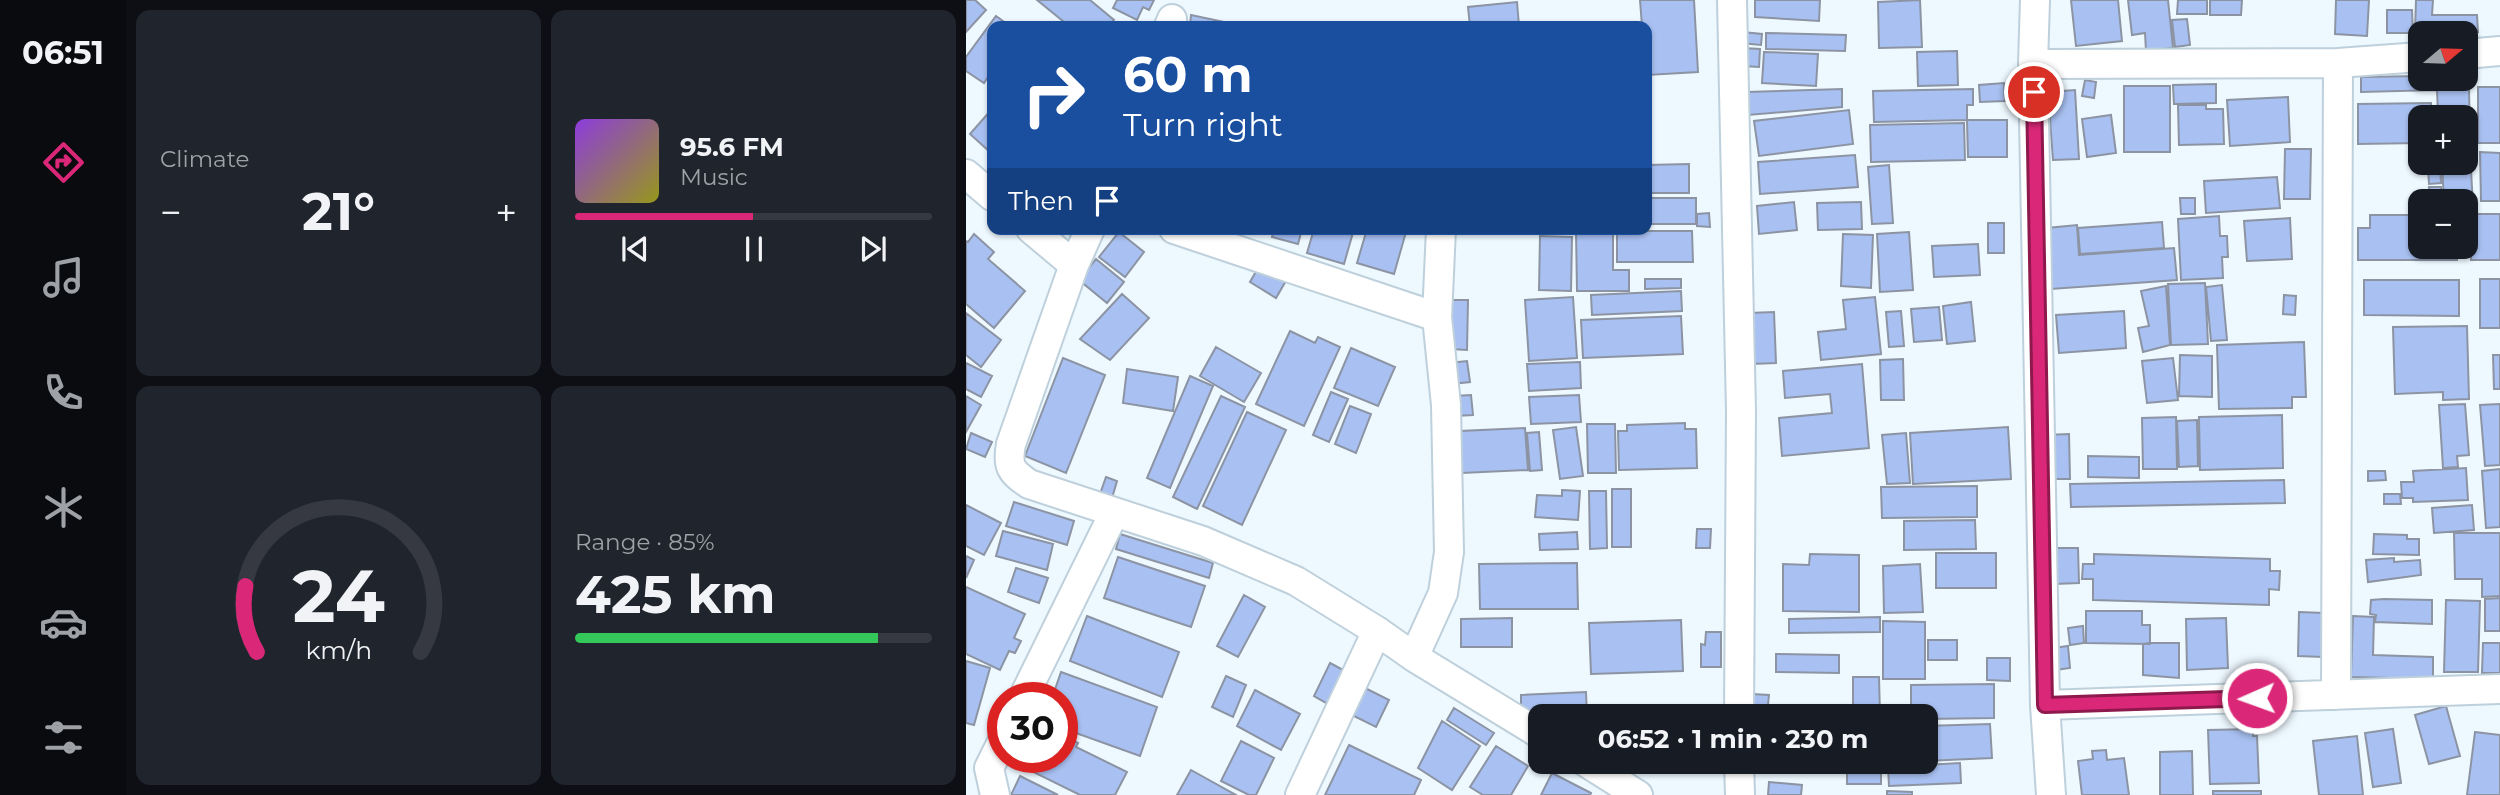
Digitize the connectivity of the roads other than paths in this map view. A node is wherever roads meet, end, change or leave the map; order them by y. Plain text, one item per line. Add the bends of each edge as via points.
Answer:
1 (1732, 0) edge
2 (2035, 0) edge
3 (2500, 51) edge
4 (2478, 53) edge
5 (2408, 58) edge
6 (2033, 64) junction
7 (2338, 64) junction
8 (966, 174) edge
9 (987, 192) edge
10 (1038, 235) edge
11 (1087, 235) edge
12 (1192, 235) edge
13 (1441, 235) edge
14 (1074, 265) junction
15 (1437, 317) junction
16 (1114, 513) junction
17 (1377, 631) junction
18 (1414, 657) junction
19 (1031, 682) edge
20 (2500, 690) edge
21 (2336, 695) junction
22 (1739, 704) edge
23 (2045, 705) junction
24 (1528, 727) edge
25 (990, 773) edge
26 (1605, 774) edge
27 (1739, 774) edge
28 (995, 795) edge
29 (1300, 795) edge
30 (1638, 795) edge
31 (1740, 795) edge
32 (2051, 795) edge

1 - 22 street via 1741,411
2 - 6 street
3 - 4 street
5 - 7 street
6 - 7 street
6 - 23 street
7 - 21 street
8 - 9 street
10 - 14 street
11 - 14 street
12 - 15 street
13 - 15 street
14 - 16 street via 1008,461 1015,474 1029,484
15 - 18 street via 1446,405 1449,552 1443,593
16 - 17 street via 1203,541 1296,581
16 - 19 street
17 - 18 street
17 - 29 street
18 - 24 street
20 - 21 street
21 - 23 street
23 - 32 street
25 - 28 street
26 - 30 street
27 - 31 street

